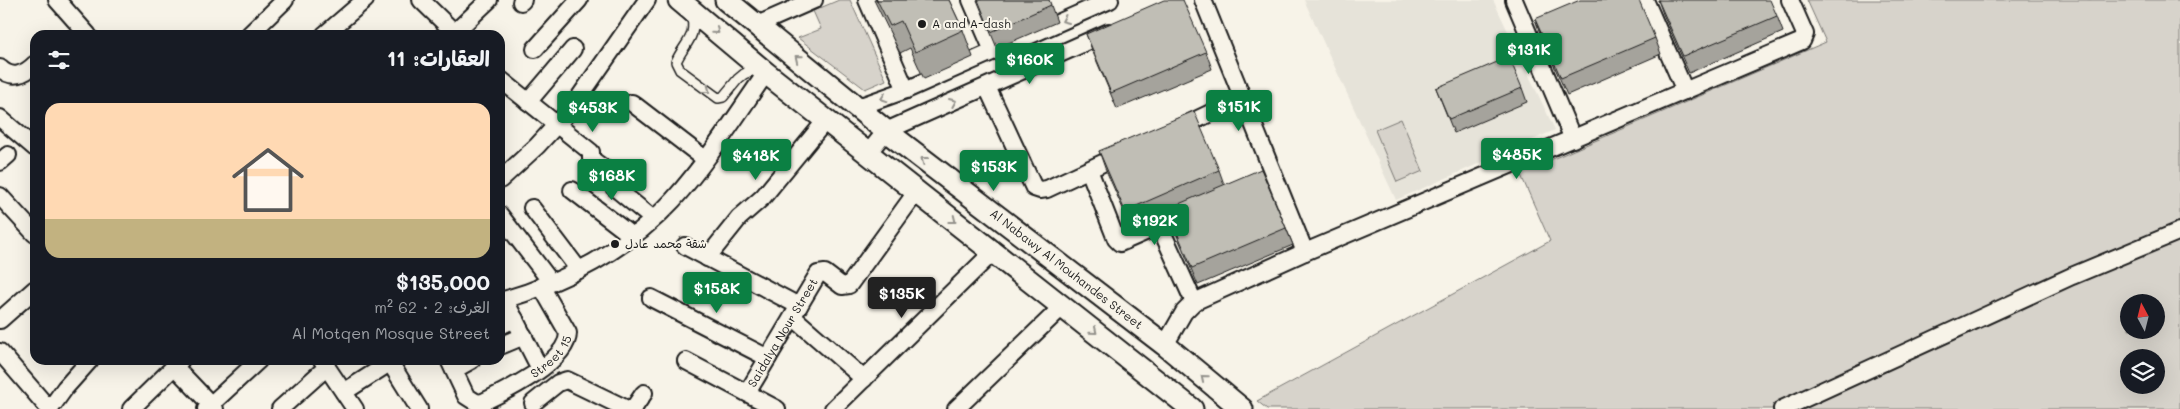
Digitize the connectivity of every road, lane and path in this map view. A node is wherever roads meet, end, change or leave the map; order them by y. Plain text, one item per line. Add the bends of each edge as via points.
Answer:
1 (57, 0) edge
2 (285, 0) edge
3 (365, 0) edge
4 (422, 0) edge
5 (489, 0) edge
6 (579, 0) edge
7 (647, 0) edge
8 (726, 0) edge
9 (814, 0) edge
10 (867, 0) edge
11 (970, 0) edge
12 (1202, 0) edge
13 (1514, 0) edge
14 (1790, 0) edge
15 (1106, 1) edge
16 (1653, 4) edge
17 (684, 5) edge
18 (1127, 24) edge
19 (757, 25) junction
20 (84, 30) edge
21 (253, 30) edge
22 (330, 30) edge
23 (451, 30) edge
24 (459, 30) edge
25 (535, 49) dead end
26 (573, 49) dead end
27 (993, 52) junction
28 (0, 68) edge
29 (30, 68) edge
30 (762, 70) junction
31 (505, 83) edge
32 (987, 87) junction
33 (906, 90) junction
34 (1685, 91) junction
35 (1242, 98) junction
36 (528, 102) junction
37 (632, 103) dead end
38 (858, 107) junction
39 (0, 118) edge
40 (826, 120) junction
41 (557, 125) junction
42 (886, 131) junction
43 (1161, 136) edge
44 (1574, 138) junction
45 (30, 144) edge
46 (1134, 149) edge
47 (868, 153) junction
48 (705, 158) junction
49 (1089, 170) junction
50 (505, 175) edge
51 (1274, 175) junction
52 (1256, 183) edge
53 (572, 190) dead end
54 (917, 191) junction
55 (1, 200) edge
56 (1204, 207) edge
57 (532, 208) dead end
58 (653, 219) junction
59 (505, 222) edge
60 (1160, 226) junction
61 (30, 229) edge
62 (2180, 231) edge
63 (632, 236) junction
64 (685, 246) dead end
65 (994, 251) junction
66 (1305, 252) junction
67 (707, 258) junction
68 (579, 270) junction
69 (546, 284) junction
70 (30, 293) edge
71 (651, 298) dead end
72 (505, 299) edge
73 (1194, 302) junction
74 (505, 304) edge
75 (1063, 306) junction
76 (796, 311) junction
77 (515, 319) junction
78 (0, 320) edge
79 (505, 324) edge
80 (524, 336) junction
81 (505, 344) edge
82 (1165, 345) junction
83 (768, 358) junction
84 (686, 361) dead end
85 (2, 362) edge
86 (86, 365) edge
87 (175, 365) edge
88 (178, 365) edge
89 (254, 365) edge
90 (323, 365) edge
91 (325, 365) edge
92 (384, 365) edge
93 (391, 365) edge
94 (451, 365) edge
95 (540, 370) junction
96 (864, 379) junction
97 (521, 384) junction
98 (344, 392) junction
99 (644, 393) dead end
100 (749, 400) edge
101 (538, 406) edge
102 (210, 407) edge
103 (50, 409) edge
104 (131, 409) edge
105 (280, 409) edge
106 (355, 409) edge
107 (419, 409) edge
108 (628, 409) edge
109 (633, 409) edge
110 (777, 409) edge
111 (833, 409) edge
112 (956, 409) edge
113 (1192, 409) edge
114 (1242, 409) edge
115 (1782, 409) edge

1 - 20 street
2 - 21 street
3 - 22 street
4 - 23 street
5 - 24 street
6 - 25 street
7 - 41 street via 585,91
8 - 19 street, Al Nabawy Al Mouhandes Street
9 - 19 street
10 - 33 street
11 - 27 street
12 - 35 street
13 - 44 street
14 - 34 street via 1806,34 1802,41
15 -> 27 street
16 - 34 street
17 -> 30 street
17 -> 30 lane via 693,29 691,39 676,62 680,70 718,98 723,97 744,74
18 - 32 street
38 -> 19 street, Al Nabawy Al Mouhandes Street
26 - 36 street
27 - 33 street
28 - 29 street via 12,75 22,74
30 - 40 street
30 - 48 street
31 - 36 street
42 -> 32 street
32 - 49 street via 1034,188 1047,189
33 -> 38 street
34 - 44 street
35 - 43 street
35 - 51 street
36 - 41 street
37 - 48 street
38 - 42 street, Al Nabawy Al Mouhandes Street
39 - 45 street
40 - 47 street
40 - 67 street via 763,197 739,218
41 - 50 street
41 - 58 street via 591,152 592,159 617,178 614,187
42 - 47 street
82 -> 42 street, Al Nabawy Al Mouhandes Street
44 - 66 street
46 - 49 street
47 - 54 street
48 - 58 street
49 - 60 street via 1118,242 1123,243
51 - 52 street
51 - 66 street
53 - 63 street
54 -> 65 street
54 - 76 street, Saidalya Nour Street via 849,285 842,286 825,273 820,273
55 - 61 street
56 - 60 street
57 - 68 street
58 - 63 street
59 - 69 street, Street 15
60 - 73 street
62 - 115 street via 2063,280
63 - 68 street
64 - 67 street
65 - 75 street
65 - 96 street
66 - 73 street
67 - 76 street
68 - 69 street
69 - 72 street
69 - 95 street, Street 15 via 568,333 566,344
70 - 78 street
71 - 83 street
73 - 82 street via 1184,312
74 - 77 street
75 - 112 street
75 -> 113 street
76 - 83 street, Saidalya Nour Street
76 - 96 street
77 - 79 street
77 - 80 street
80 - 81 street
80 - 95 street
114 -> 82 street, Al Nabawy Al Mouhandes Street
83 - 100 street, Saidalya Nour Street
84 - 100 street
85 - 103 street
86 - 103 street
87 - 104 street
88 - 102 street
89 - 102 street
90 - 105 street
91 - 98 street
92 - 98 street
93 - 107 street
94 - 97 street, Street 15 via 466,396 477,404
95 - 97 street, Street 15
96 - 111 street
97 - 101 street
98 - 106 street
99 - 109 street
100 - 110 street
101 - 108 street via 558,383 567,380

